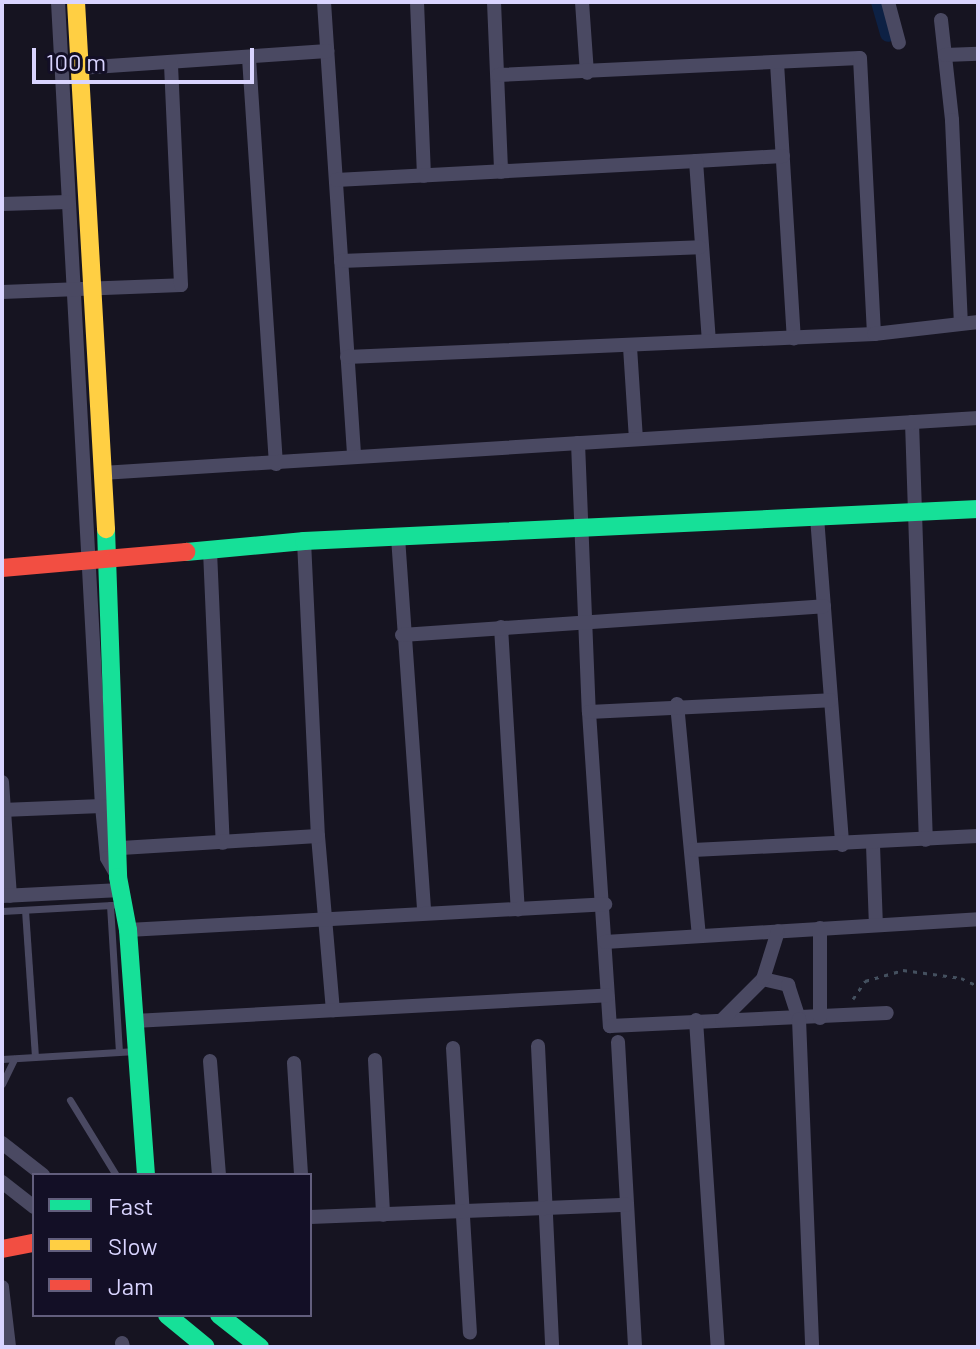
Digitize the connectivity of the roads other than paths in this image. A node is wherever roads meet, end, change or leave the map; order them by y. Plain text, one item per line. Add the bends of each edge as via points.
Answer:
1 (58, 2) edge
2 (76, 2) edge
3 (324, 2) edge
4 (417, 2) edge
5 (494, 2) edge
6 (582, 2) edge
7 (888, 2) edge
8 (941, 20) dead end
9 (899, 43) dead end
10 (327, 51) junction
11 (978, 54) edge
12 (945, 55) junction
13 (249, 58) junction
14 (171, 63) junction
15 (777, 63) junction
16 (79, 68) junction
17 (587, 73) junction
18 (498, 75) junction
19 (783, 156) junction
20 (696, 161) junction
21 (501, 172) junction
22 (424, 176) junction
23 (336, 180) junction
24 (68, 202) junction
25 (2, 204) edge
26 (700, 247) junction
27 (341, 261) junction
28 (82, 291) junction
29 (2, 292) edge
30 (978, 322) edge
31 (961, 323) junction
32 (874, 334) junction
33 (794, 338) junction
34 (709, 341) junction
35 (630, 347) junction
36 (347, 357) junction
37 (978, 418) edge
38 (912, 422) junction
39 (636, 439) junction
40 (578, 443) junction
41 (354, 456) junction
42 (276, 464) junction
43 (102, 473) junction
44 (978, 509) edge
45 (915, 512) junction
46 (817, 517) junction
47 (581, 528) junction
48 (398, 537) junction
49 (304, 541) junction
50 (210, 551) junction
51 (108, 560) junction
52 (87, 562) junction
53 (2, 568) edge
54 (824, 606) junction
55 (587, 626) junction
56 (501, 627) junction
57 (402, 635) junction
58 (831, 700) junction
59 (677, 704) junction
60 (589, 712) junction
61 (2, 782) edge
62 (102, 806) junction
63 (3, 810) edge
64 (318, 836) junction
65 (978, 836) edge
66 (926, 840) junction
67 (223, 843) junction
68 (842, 845) junction
69 (873, 845) junction
70 (121, 848) junction
71 (693, 850) junction
72 (118, 894) junction
73 (6, 896) edge
74 (605, 904) junction
75 (518, 909) junction
76 (25, 910) junction
77 (2, 911) edge
78 (424, 913) junction
79 (978, 919) edge
80 (324, 921) junction
81 (876, 925) junction
82 (820, 928) junction
83 (128, 930) junction
84 (778, 931) junction
85 (699, 936) junction
86 (605, 942) junction
87 (763, 979) junction
88 (607, 995) junction
89 (333, 1010) junction
90 (887, 1013) dead end
91 (820, 1018) junction
92 (799, 1019) junction
93 (696, 1020) junction
94 (722, 1020) junction
95 (134, 1021) junction
96 (618, 1042) dead end
97 (538, 1046) dead end
98 (453, 1048) dead end
99 (128, 1051) junction
100 (35, 1057) junction
101 (2, 1059) edge
102 (14, 1059) junction
103 (375, 1060) dead end
104 (210, 1061) dead end
105 (294, 1063) dead end
106 (2, 1084) edge
107 (70, 1100) dead end
108 (2, 1143) edge
109 (40, 1173) edge
110 (115, 1173) edge
111 (146, 1173) edge
112 (219, 1173) edge
113 (301, 1173) edge
114 (2, 1182) edge
115 (32, 1205) edge
116 (627, 1205) junction
117 (547, 1208) junction
118 (461, 1212) junction
119 (383, 1215) junction
120 (312, 1217) edge
121 (32, 1243) edge
122 (2, 1249) edge
123 (2, 1287) edge
124 (169, 1317) edge
125 (222, 1317) edge
126 (470, 1332) dead end
127 (9, 1347) edge
128 (206, 1347) edge
129 (260, 1347) edge
130 (552, 1347) edge
131 (635, 1347) edge
132 (718, 1347) edge
133 (812, 1347) edge

1 - 24 street
2 - 16 street
3 - 10 street
4 - 22 street
5 - 18 street
6 - 17 street
7 - 9 street
8 - 12 street
10 - 13 street
10 - 23 street
11 - 12 street
12 - 31 street
13 - 14 street
13 - 42 street
14 - 16 street
14 - 28 street via 181,285
15 - 17 street
15 - 19 street
15 - 32 street via 860,58
16 - 28 street
17 - 18 street
18 - 21 street
19 - 20 street
19 - 33 street
20 - 21 street
20 - 26 street
21 - 22 street
22 - 23 street
23 - 27 street
24 - 25 street
24 - 28 street
26 - 27 street
26 - 34 street
27 - 36 street
28 - 29 street
28 - 43 street
28 - 52 street
30 - 31 street
31 - 32 street
32 - 33 street
33 - 34 street
34 - 35 street
35 - 36 street
35 - 39 street
36 - 41 street
37 - 38 street
38 - 39 street
38 - 45 street
39 - 40 street
40 - 41 street
40 - 47 street
41 - 42 street
42 - 43 street
43 - 51 street
44 - 45 street
45 - 46 street
45 - 66 street
46 - 47 street
46 - 54 street
47 - 48 street
47 - 55 street
48 - 49 street
48 - 57 street
49 - 50 street
49 - 64 street
50 - 51 street
50 - 67 street
51 - 52 street
51 - 70 street
52 - 53 street
52 - 62 street
54 - 55 street
54 - 58 street
55 - 56 street
55 - 60 street
56 - 57 street
56 - 75 street
57 - 78 street
58 - 59 street
58 - 68 street
59 - 60 street
59 - 71 street
60 - 74 street
61 - 63 street
62 - 63 street
62 - 72 street via 107,858
63 - 73 street
64 - 67 street
64 - 80 street
65 - 66 street
66 - 69 street
67 - 70 street
68 - 69 street
68 - 71 street
69 - 81 street
70 - 72 street
71 - 85 street
72 - 73 street
72 - 76 lane
72 - 83 street
72 - 99 lane
74 - 75 street
74 - 86 street
75 - 78 street
76 - 77 lane
76 - 100 lane
78 - 80 street
79 - 81 street
80 - 83 street
80 - 89 street
81 - 82 street
82 - 84 street
82 - 91 street
83 - 95 street
84 - 85 street
84 - 87 street
85 - 86 street
86 - 88 street
87 - 92 street via 788,985
87 - 94 street
88 - 89 street
88 - 93 street via 610,1026
89 - 95 street
90 - 91 street
91 - 92 street
92 - 94 street
92 - 133 street
93 - 94 street
93 - 132 street
95 - 99 street
96 - 116 street
97 - 117 street
98 - 118 street
99 - 100 lane
99 - 111 street
100 - 102 lane
101 - 102 lane
102 - 106 lane
103 - 119 street
104 - 112 street
105 - 113 street
107 - 110 lane
108 - 109 street
114 - 115 street
116 - 117 street
116 - 131 street
117 - 118 street
117 - 130 street
118 - 119 street
118 - 126 street
119 - 120 street
121 - 122 street
123 - 127 street
124 - 128 street
125 - 129 street

